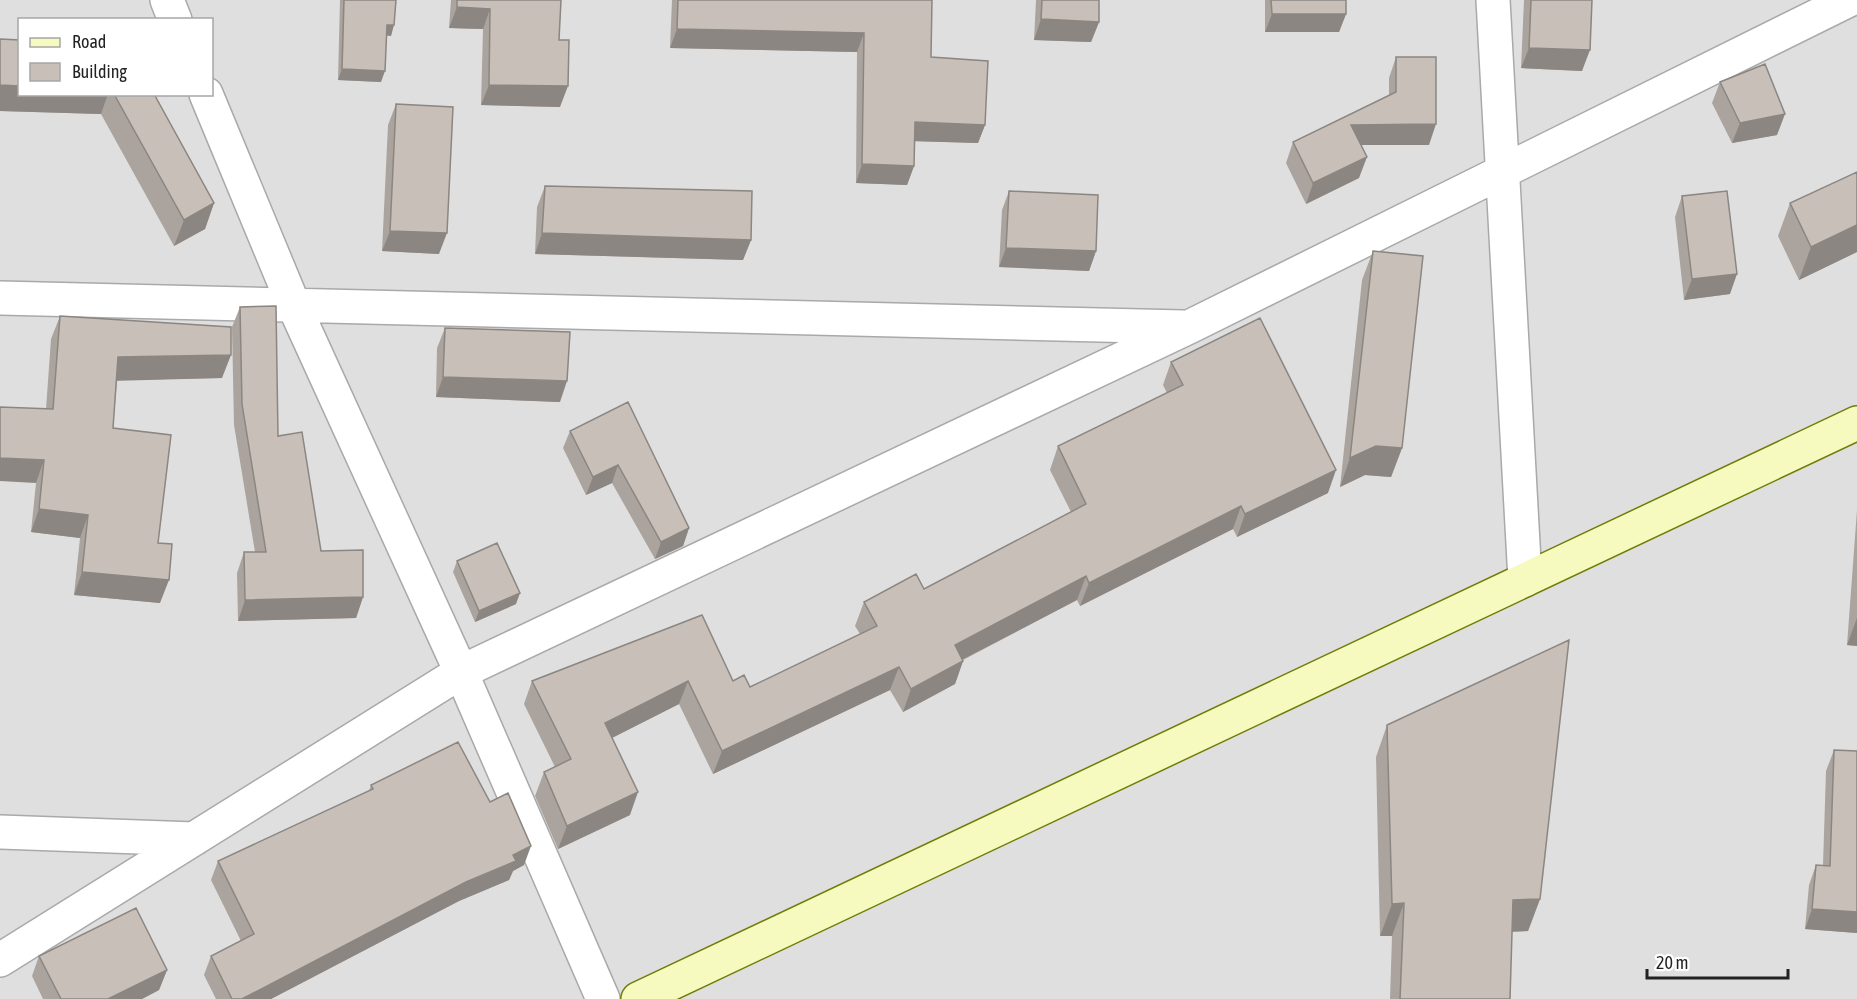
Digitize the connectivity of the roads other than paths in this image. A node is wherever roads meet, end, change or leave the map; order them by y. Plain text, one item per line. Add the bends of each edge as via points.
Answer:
1 (166, 0) edge
2 (1493, 0) edge
3 (1849, 0) edge
4 (174, 18) edge
5 (207, 96) edge
6 (1502, 170) junction
7 (0, 298) edge
8 (294, 306) junction
9 (1189, 327) junction
10 (1857, 423) edge
11 (1525, 580) junction
12 (461, 672) junction
13 (0, 832) edge
14 (194, 839) junction
15 (0, 960) edge
16 (603, 999) edge
17 (638, 999) edge

1 - 4 street
2 - 6 street
3 - 6 street
5 - 8 street
6 - 9 street
6 - 11 street
7 - 8 street
8 - 9 street
8 - 12 street
9 - 12 street
10 - 11 street
11 - 17 street
12 - 14 street
12 - 16 street
13 - 14 street
14 - 15 street

